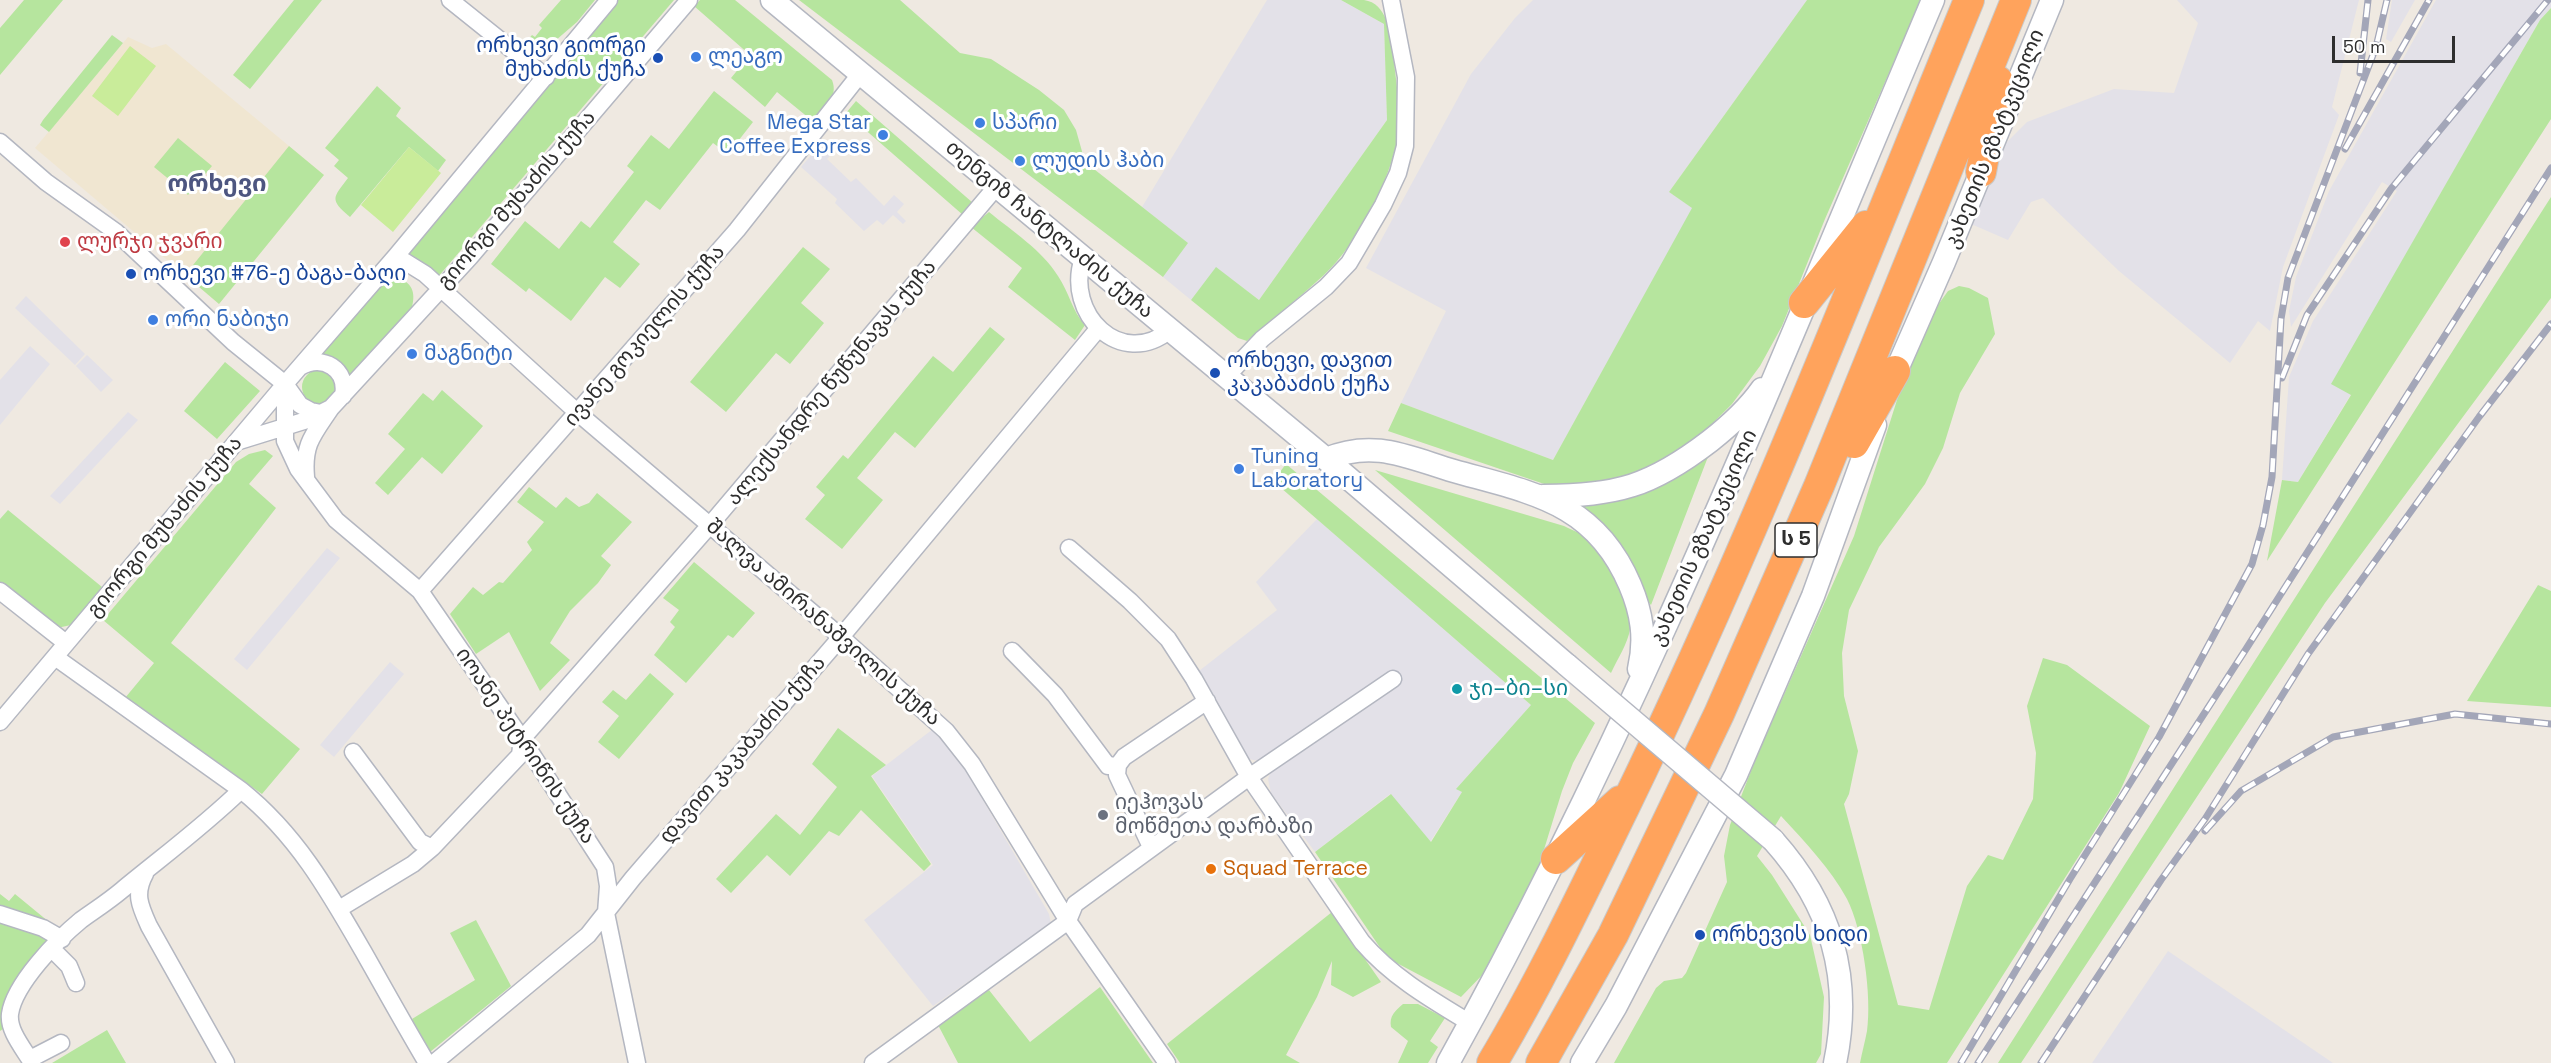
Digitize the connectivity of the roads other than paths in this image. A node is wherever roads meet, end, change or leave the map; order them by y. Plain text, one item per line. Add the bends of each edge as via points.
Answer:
1 (450, 0) edge
2 (609, 0) edge
3 (688, 0) edge
4 (772, 0) edge
5 (1390, 0) edge
6 (1933, 0) edge
7 (1969, 0) edge
8 (2052, 0) edge
9 (2013, 8) edge
10 (861, 74) junction
11 (546, 77) junction
12 (0, 142) edge
13 (1981, 172) junction
14 (997, 186) junction
15 (1886, 203) junction
16 (396, 256) junction
17 (1083, 258) junction
18 (440, 289) junction
19 (1804, 303) junction
20 (1098, 329) junction
21 (1170, 330) junction
22 (1782, 357) junction
23 (300, 367) junction
24 (1895, 370) junction
25 (1226, 377) junction
26 (285, 384) junction
27 (332, 406) junction
28 (578, 413) junction
29 (284, 428) junction
30 (236, 442) junction
31 (1326, 459) junction
32 (307, 481) junction
33 (1541, 496) junction
34 (711, 525) junction
35 (1069, 548) dead end
36 (1790, 555) junction
37 (0, 591) edge
38 (420, 591) junction
39 (841, 637) junction
40 (66, 643) junction
41 (1012, 651) dead end
42 (55, 657) junction
43 (1393, 679) dead end
44 (1207, 701) junction
45 (1631, 703) junction
46 (0, 722) edge
47 (522, 739) junction
48 (353, 752) dead end
49 (1118, 765) junction
50 (1249, 777) junction
51 (1634, 788) junction
52 (241, 790) junction
53 (1151, 847) junction
54 (432, 848) junction
55 (1556, 859) junction
56 (147, 870) junction
57 (339, 909) junction
58 (606, 913) junction
59 (0, 914) edge
60 (1068, 921) junction
61 (57, 944) junction
62 (76, 983) dead end
63 (1470, 1023) junction
64 (61, 1043) dead end
65 (31, 1061) edge
66 (226, 1063) edge
67 (427, 1063) edge
68 (434, 1063) edge
69 (638, 1063) edge
70 (873, 1063) edge
71 (1167, 1063) edge
72 (1448, 1063) edge
73 (1492, 1063) edge
74 (1541, 1063) edge
75 (1582, 1063) edge
76 (1835, 1063) edge

1 - 11 street
2 - 11 street, გიორგი მუხაძის ქუჩა
3 - 18 street, გიორგი მუხაძის ქუჩა
4 - 10 street, თენგიზ ჩანტლაძის ქუჩა
5 - 25 street via 1406,77 1405,146 1398,173 1349,263 1262,339
6 - 19 street, კახეთის გზატკეცილი
7 - 15 highway, კახეთის გზატკეცილი / ს 5
8 - 13 street, კახეთის გზატკეცილი
9 - 13 highway
9 - 36 highway, კახეთის გზატკეცილი / ს 5
10 - 14 street, თენგიზ ჩანტლაძის ქუჩა
10 - 28 street, ივანე გოკიელის ქუჩა via 737,230
11 - 16 street, გიორგი მუხაძის ქუჩა
12 - 26 street via 46,182 116,232 225,335
13 - 24 street, კახეთის გზატკეცილი
14 - 17 street, თენგიზ ჩანტლაძის ქუჩა
14 - 34 street, ალექსანდრე წუწუნავას ქუჩა
15 - 19 highway
15 - 51 highway, კახეთის გზატკეცილი / ს 5 via 1737,562
16 - 18 street, შალვა ამირანაშვილის ქუჩა
16 - 23 street, გიორგი მუხაძის ქუჩა
17 - 20 street via 1078,273 1080,296
17 - 21 street, თენგიზ ჩანტლაძის ქუჩა
18 - 27 street, გიორგი მუხაძის ქუჩა
18 - 28 street, შალვა ამირანაშვილის ქუჩა
19 - 22 street, კახეთის გზატკეცილი
20 - 21 street via 1135,344 1159,339
20 - 39 street, დავით კაკაბაძის ქუჩა
21 - 25 street, თენგიზ ჩანტლაძის ქუჩა
22 - 33 street via 1752,403 1703,446 1654,479 1602,493
22 - 45 street, კახეთის გზატკეცილი via 1706,539
23 - 26 street, გიორგი მუხაძის ქუჩა
23 - 27 street via 316,362 333,366 343,378
24 - 36 highway
24 - 75 street, კახეთის გზატკეცილი via 1813,596 1736,775 1616,1006
25 - 31 street, თენგიზ ჩანტლაძის ქუჩა
26 - 27 street via 300,405 311,411
26 - 29 street, იოანე პეტრიწის ქუჩა
26 - 30 street, გიორგი მუხაძის ქუჩა
27 - 29 street
27 - 32 street via 307,448
28 - 34 street, შალვა ამირანაშვილის ქუჩა
28 - 38 street, ივანე გოკიელის ქუჩა
29 - 30 street
29 - 32 street, იოანე პეტრიწის ქუჩა via 290,454
30 - 40 street, გიორგი მუხაძის ქუჩა
31 - 33 street via 1344,452 1375,449
31 - 76 street, თენგიზ ჩანტლაძის ქუჩა, bridge via 1773,840 1804,877 1824,914 1836,949 1842,999
32 - 38 street, იოანე პეტრიწის ქუჩა via 336,520
33 - 45 street via 1594,529 1627,578 1642,621 1643,643
34 - 39 street, შალვა ამირანაშვილის ქუჩა
34 - 47 street, ალექსანდრე წუწუნავას ქუჩა
35 - 44 street via 1162,632
36 - 74 highway, კახეთის გზატკეცილი / ს 5 via 1668,823 1613,935
37 - 40 street
38 - 47 street, იოანე პეტრიწის ქუჩა
39 - 58 street, დავით კაკაბაძის ქუჩა
39 - 60 street, შალვა ამირანაშვილის ქუჩა via 961,747
40 - 42 street, გიორგი მუხაძის ქუჩა
41 - 49 street via 1056,695 1108,766
42 - 46 street, გიორგი მუხაძის ქუჩა
42 - 52 street
43 - 50 street
44 - 49 street
44 - 50 street
45 - 55 street, კახეთის გზატკეცილი
47 - 54 street, ალექსანდრე წუწუნავას ქუჩა via 520,755
47 - 58 street, იოანე პეტრიწის ქუჩა via 604,867 608,886
48 - 54 street via 420,842
49 - 53 street via 1117,775
50 - 53 street
50 - 63 street via 1379,962
51 - 55 highway
51 - 73 highway, კახეთის გზატკეცილი / ს 5 via 1566,928
52 - 56 street
52 - 57 street via 294,840
53 - 60 street via 1075,904
54 - 57 street, ალექსანდრე წუწუნავას ქუჩა
55 - 63 street, კახეთის გზატკეცილი
56 - 61 street
56 - 66 street via 138,891 139,903
57 - 67 street
58 - 68 street, დავით კაკაბაძის ქუჩა via 588,935
58 - 69 street, იოანე პეტრიწის ქუჩა
59 - 61 street via 43,928
60 - 70 street
60 - 71 street, შალვა ამირანაშვილის ქუჩა
61 - 62 street
61 - 65 street via 29,975 10,1011 12,1029
63 - 72 street, კახეთის გზატკეცილი
64 - 65 street

